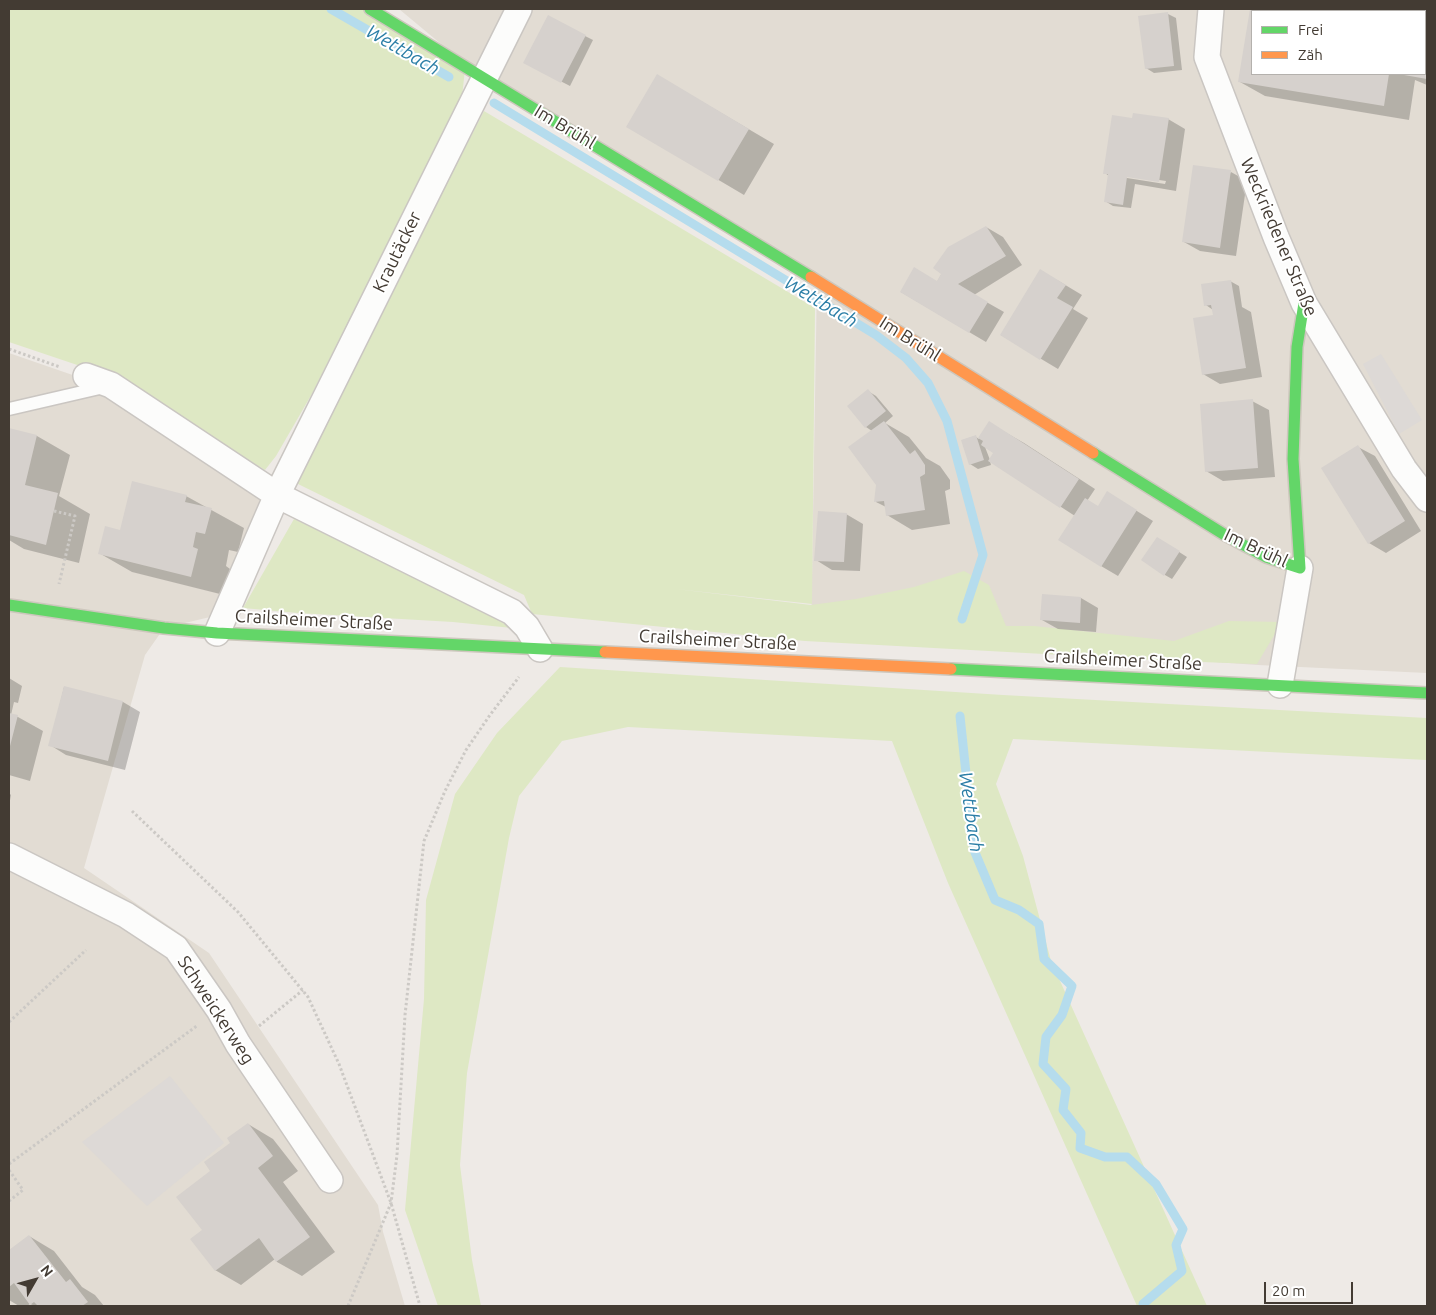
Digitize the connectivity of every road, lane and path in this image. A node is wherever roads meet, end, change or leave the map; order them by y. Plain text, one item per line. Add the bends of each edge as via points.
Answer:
1 (370, 9) edge
2 (518, 9) edge
3 (1211, 9) edge
4 (483, 79) junction
5 (1304, 303) junction
6 (9, 349) edge
7 (86, 376) joint
8 (111, 385) junction
9 (9, 409) edge
10 (276, 494) junction
11 (1427, 499) edge
12 (54, 511) dead end
13 (1300, 568) junction
14 (9, 605) edge
15 (53, 611) junction
16 (217, 633) junction
17 (540, 649) junction
18 (1280, 685) junction
19 (1427, 693) edge
20 (132, 811) dead end
21 (9, 856) edge
22 (86, 950) dead end
23 (303, 990) junction
24 (219, 1010) junction
25 (9, 1022) edge
26 (238, 1044) junction
27 (9, 1164) edge
28 (9, 1170) edge
29 (330, 1180) dead end
30 (9, 1201) edge
31 (391, 1203) junction
32 (348, 1306) edge
33 (420, 1306) edge

1 - 4 main road, Im Brühl
2 - 4 street, Krautäcker
3 - 5 street, Weckriedener Straße via 1207,57
4 - 10 street, Krautäcker
4 - 13 main road, Im Brühl via 784,260 1225,535 1266,557
5 - 11 street, Weckriedener Straße via 1404,469
5 - 13 main road, Im Brühl via 1297,347 1294,459
6 - 7 path
7 - 8 street
8 - 9 lane
8 - 10 street
10 - 16 street, Krautäcker
10 - 17 street via 512,612
12 - 15 path via 75,516
13 - 18 street, Im Brühl
14 - 15 main road, Crailsheimer Straße
15 - 16 main road, Crailsheimer Straße
16 - 17 main road, Crailsheimer Straße
17 - 18 main road, Crailsheimer Straße
17 - 31 path via 466,750 424,841 405,1015
18 - 19 main road, Crailsheimer Straße
20 - 23 path via 238,912
21 - 24 street, Schweickerweg via 126,916 176,948
22 - 25 path
23 - 26 path
23 - 31 path via 339,1064
24 - 26 street, Schweickerweg
24 - 27 path
26 - 29 street, Schweickerweg
28 - 30 path via 23,1190
31 - 32 path
31 - 33 path

